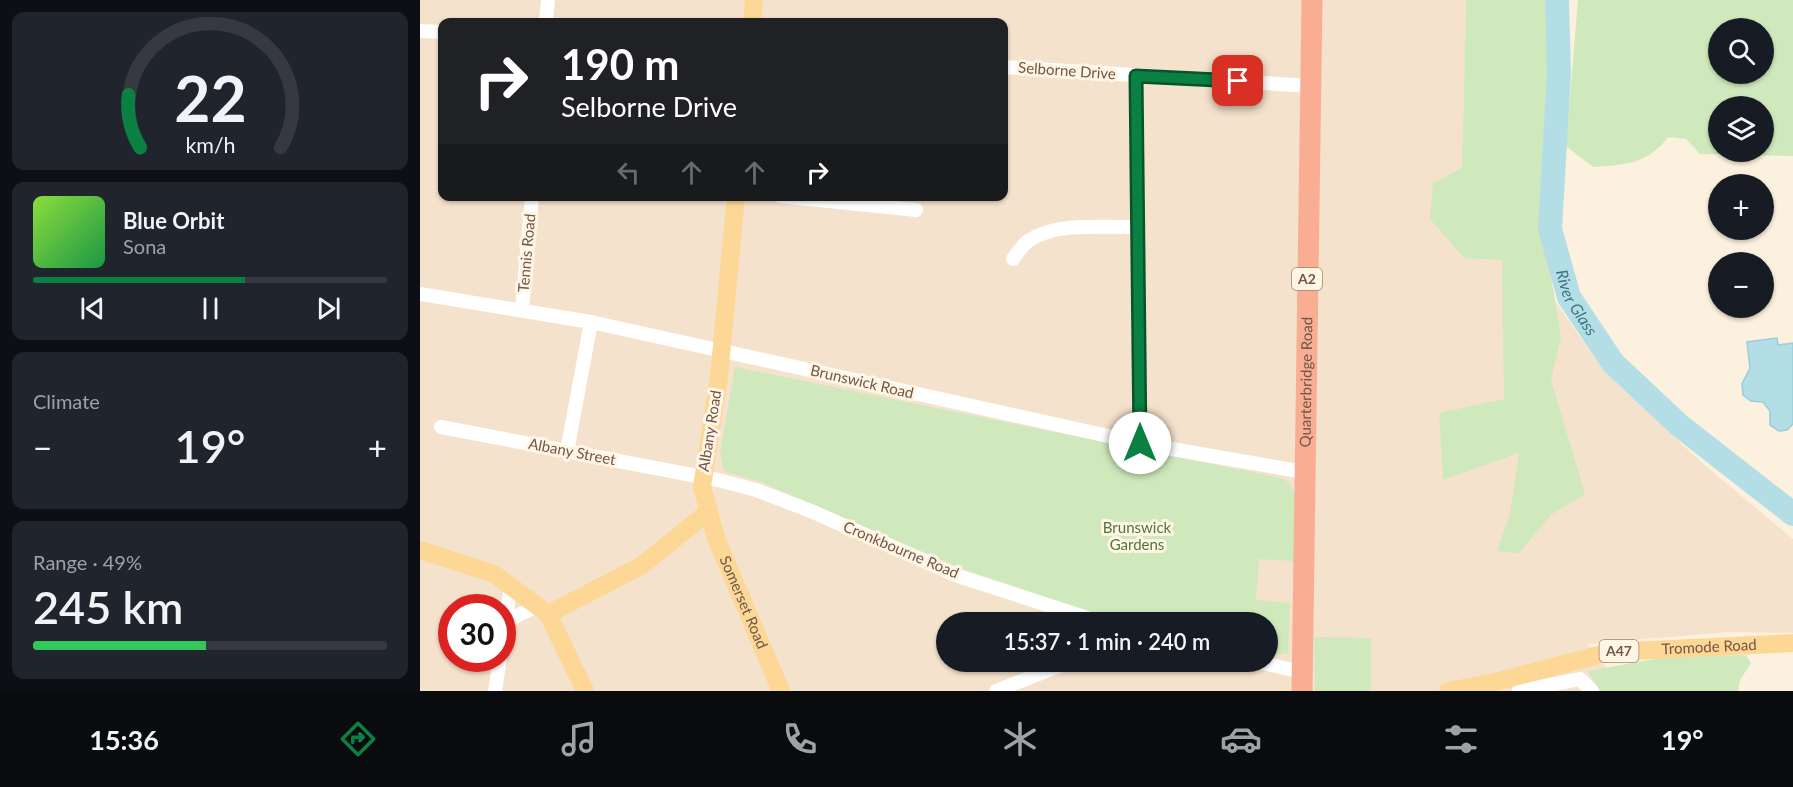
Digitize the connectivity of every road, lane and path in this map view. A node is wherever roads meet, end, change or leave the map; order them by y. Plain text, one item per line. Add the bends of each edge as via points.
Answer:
1 (548, 0) edge
2 (754, 0) edge
3 (1312, 0) edge
4 (546, 18) edge
5 (752, 18) edge
6 (420, 31) edge
7 (438, 32) edge
8 (1008, 68) edge
9 (1136, 76) junction
10 (1311, 86) junction
11 (532, 201) edge
12 (736, 201) edge
13 (829, 201) edge
14 (916, 210) dead end
15 (1138, 227) junction
16 (1013, 259) dead end
17 (420, 294) edge
18 (522, 310) junction
19 (591, 322) junction
20 (722, 351) junction
21 (441, 427) dead end
22 (1140, 443) junction
23 (567, 451) junction
24 (1304, 472) junction
25 (702, 478) junction
26 (708, 512) junction
27 (420, 550) edge
28 (512, 586) junction
29 (511, 594) edge
30 (543, 610) junction
31 (1069, 612) edge
32 (516, 618) edge
33 (1793, 643) edge
34 (1278, 671) edge
35 (498, 672) edge
36 (1044, 672) edge
37 (1301, 681) edge
38 (1498, 686) edge
39 (495, 691) edge
40 (585, 691) edge
41 (781, 691) edge
42 (996, 691) edge
43 (1448, 691) edge
44 (1519, 691) edge
45 (1592, 691) edge

1 - 4 street
2 - 5 main road
3 - 10 highway, Quarterbridge Road / A2
6 - 7 street
8 - 9 street, Selborne Drive
9 - 10 street, Selborne Drive
9 - 15 street
10 - 24 highway, Quarterbridge Road / A2
11 - 18 street, Tennis Road
12 - 20 main road, Albany Road
13 - 14 street
15 - 16 street via 1052,231 1025,243
15 - 22 street
17 - 18 street, Brunswick Road
18 - 19 street, Brunswick Road
19 - 20 street, Brunswick Road
19 - 23 street
20 - 22 street, Brunswick Road
20 - 25 main road, Albany Road
21 - 23 street, Albany Street
22 - 24 street, Brunswick Road
23 - 25 street, Albany Street
24 - 37 highway, Quarterbridge Road / A2
25 - 26 main road, Albany Road
25 - 31 street, Cronkbourne Road via 756,490 958,576
26 - 30 main road via 641,566
26 - 41 main road, Somerset Road
27 - 28 main road via 494,574
28 - 29 street
28 - 30 main road
30 - 32 street
30 - 40 main road
33 - 38 main road, Tromode Road / A47 via 1610,652
34 - 37 street
35 - 39 street
36 - 42 street
38 - 43 main road, Tromode Road / A47
44 - 45 street via 1580,680

